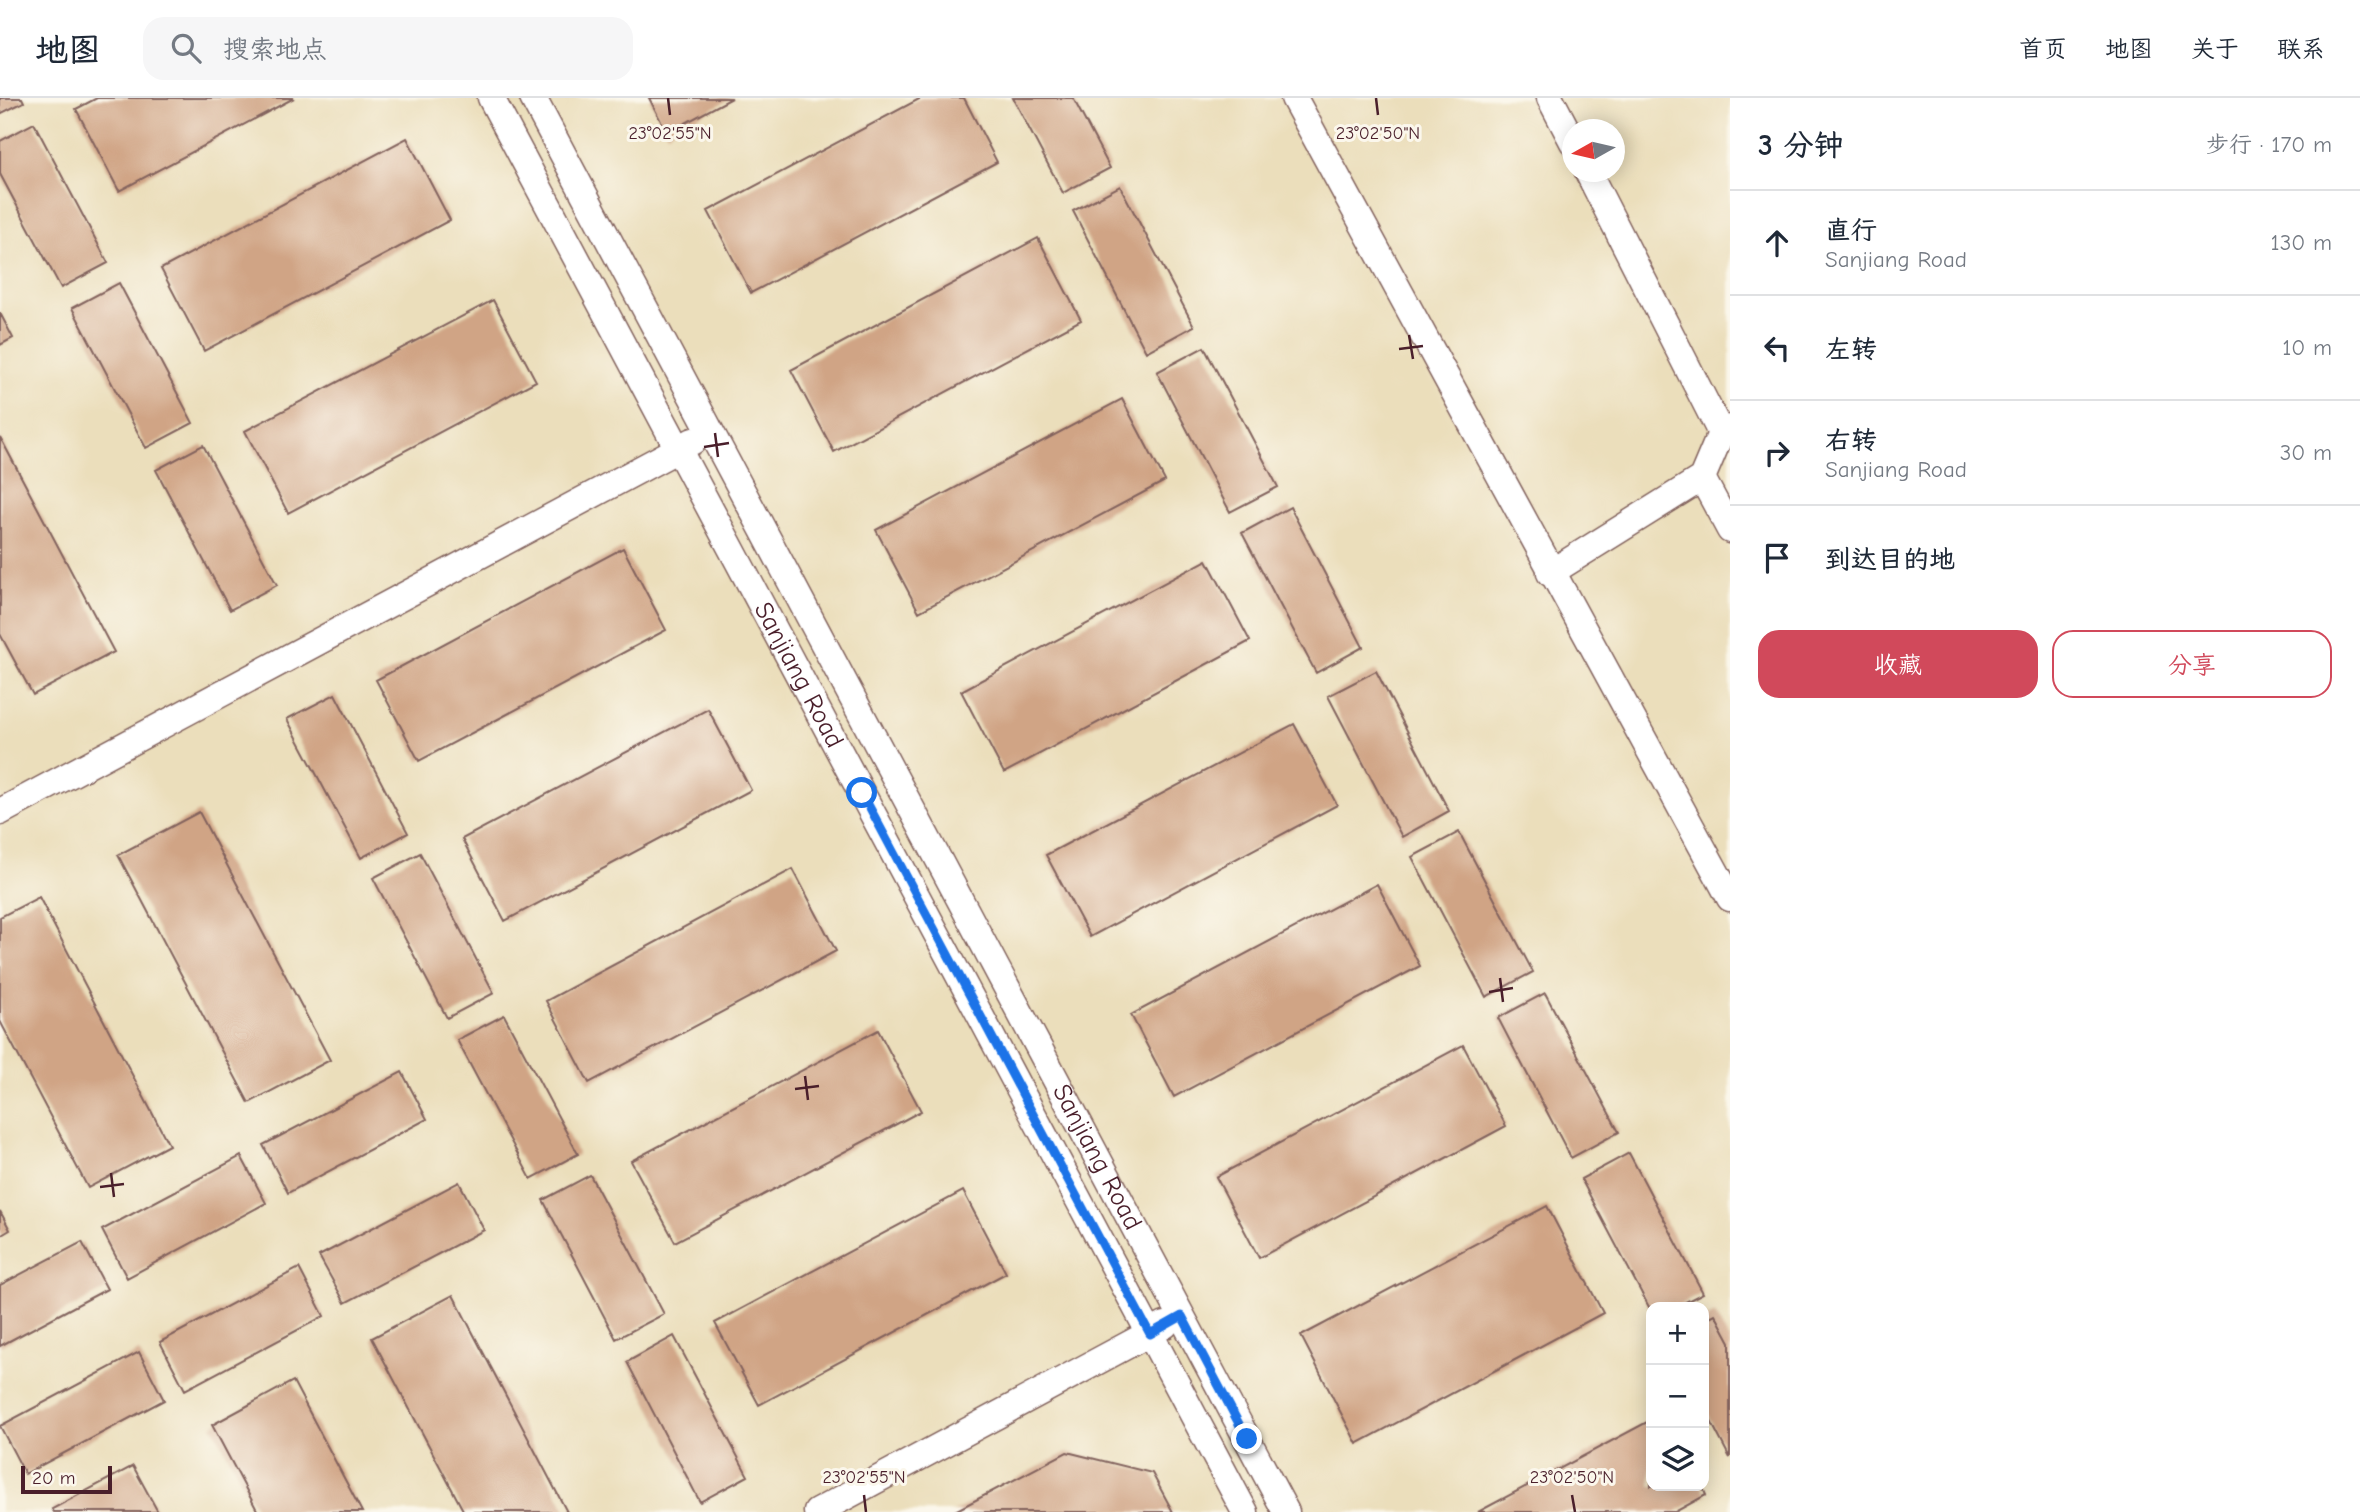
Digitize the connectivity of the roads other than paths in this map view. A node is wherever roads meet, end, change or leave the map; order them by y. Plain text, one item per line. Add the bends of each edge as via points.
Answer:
1 (491, 98) edge
2 (533, 98) edge
3 (1294, 98) edge
4 (1550, 98) edge
5 (1562, 121) edge
6 (1592, 182) edge
7 (1726, 430) edge
8 (710, 431) junction
9 (678, 449) junction
10 (1702, 478) junction
11 (1730, 530) edge
12 (1550, 573) junction
13 (0, 812) edge
14 (1730, 898) edge
15 (1182, 1316) junction
16 (1150, 1334) junction
17 (817, 1512) edge
18 (1245, 1512) edge
19 (1286, 1512) edge

1 - 9 street, Sanjiang Road
2 - 8 street, Sanjiang Road
3 - 12 street
4 - 5 street
6 - 7 street
7 - 10 street
8 - 9 street
8 - 15 street, Sanjiang Road
9 - 13 street
9 - 16 street, Sanjiang Road
10 - 11 street
10 - 12 street
12 - 14 street
15 - 16 street
15 - 19 street, Sanjiang Road
16 - 17 street
16 - 18 street, Sanjiang Road

